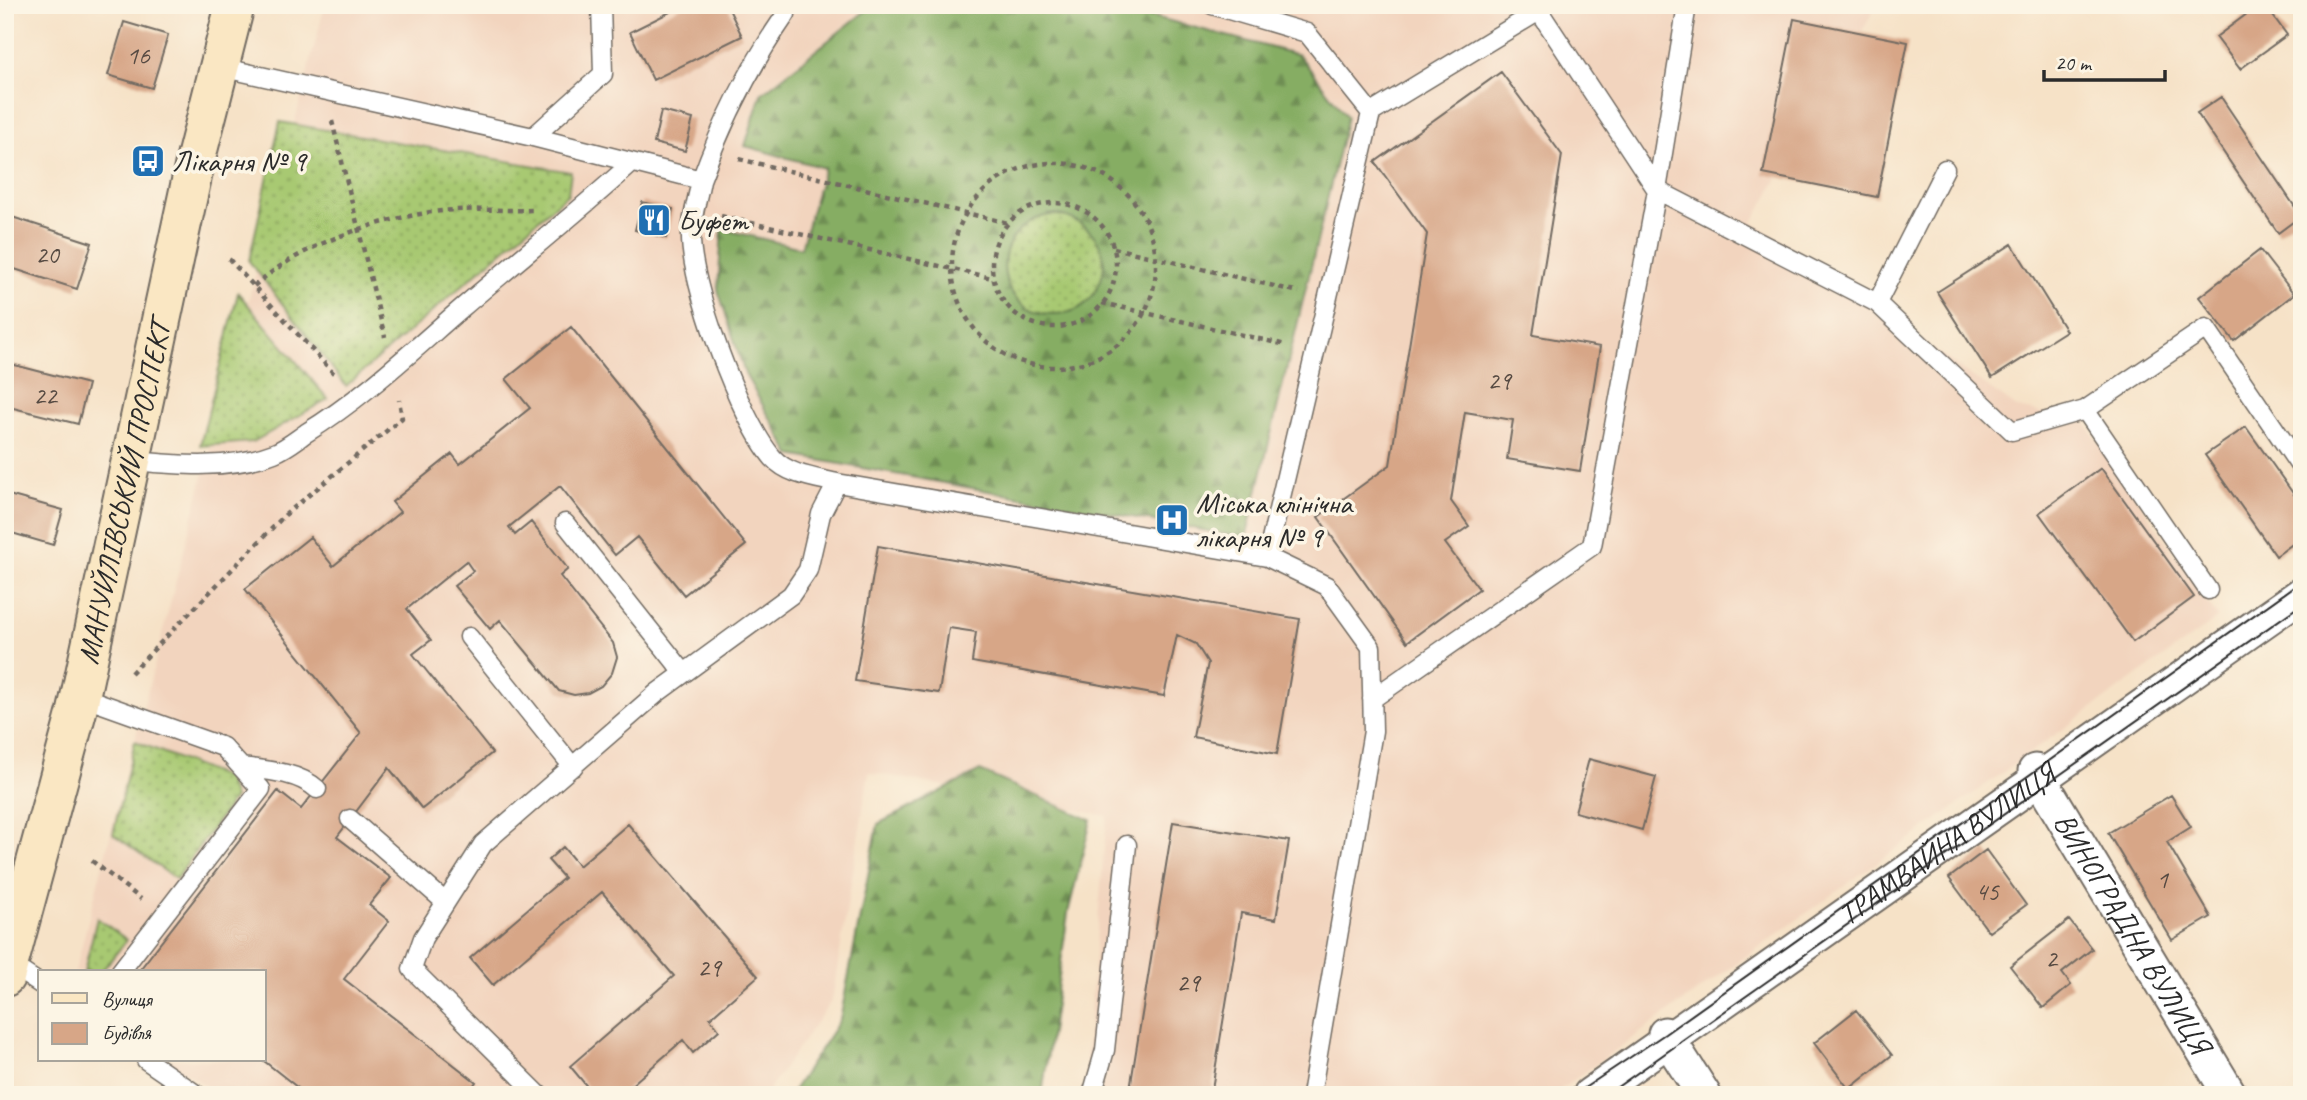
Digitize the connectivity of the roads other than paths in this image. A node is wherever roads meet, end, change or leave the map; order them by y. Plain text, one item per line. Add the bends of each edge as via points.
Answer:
1 (235, 5) edge
2 (601, 5) edge
3 (803, 5) edge
4 (1212, 5) edge
5 (1687, 5) edge
6 (1540, 7) edge
7 (784, 9) edge
8 (220, 67) junction
9 (1371, 113) junction
10 (533, 137) junction
11 (632, 163) junction
12 (1945, 169) dead end
13 (701, 180) junction
14 (1657, 190) junction
15 (1877, 303) junction
16 (2085, 410) junction
17 (132, 461) junction
18 (2302, 469) edge
19 (836, 483) junction
20 (565, 523) dead end
21 (1266, 557) junction
22 (2208, 590) dead end
23 (2302, 594) edge
24 (469, 637) dead end
25 (684, 673) junction
26 (80, 696) junction
27 (1372, 699) junction
28 (573, 766) junction
29 (242, 767) junction
30 (2037, 774) junction
31 (317, 789) dead end
32 (350, 819) dead end
33 (1127, 845) dead end
34 (444, 901) junction
35 (122, 970) edge
36 (15, 972) edge
37 (1667, 1037) junction
38 (149, 1062) edge
39 (197, 1095) edge
40 (539, 1095) edge
41 (1092, 1095) edge
42 (1311, 1095) edge
43 (1590, 1095) edge
44 (1704, 1095) edge
45 (2230, 1095) edge

1 - 8 main road, МАНУЙЛІВСЬКИЙ ПРОСПЕКТ
2 - 10 lane via 603,74
3 - 7 lane
4 - 9 lane via 1307,33
5 - 14 lane
6 - 9 lane
6 - 14 lane
7 - 13 lane via 753,61
8 - 10 lane
8 - 17 main road, МАНУЙЛІВСЬКИЙ ПРОСПЕКТ via 196,158
9 - 21 lane
10 - 11 lane
11 - 13 lane
11 - 17 lane via 393,368 275,453 226,463
12 - 15 lane
13 - 19 lane via 691,233 696,272 747,414 773,458 809,477
14 - 15 lane
14 - 27 lane via 1592,546
15 - 16 lane via 2012,431
16 - 18 lane via 2206,328
16 - 22 lane
17 - 26 main road, МАНУЙЛІВСЬКИЙ ПРОСПЕКТ
19 - 21 lane
19 - 25 lane via 821,514 808,570 791,595
20 - 25 lane
21 - 27 lane via 1326,586 1371,647
23 - 30 street, ТРАМВАЙНА ВУЛИЦЯ
24 - 28 lane
25 - 28 lane
26 - 29 lane via 223,747
26 - 36 main road, МАНУЙЛІВСЬКИЙ ПРОСПЕКТ
27 - 42 lane via 1373,731
28 - 34 lane via 483,844
29 - 31 lane via 277,772
29 - 35 lane via 261,789
30 - 37 street, ТРАМВАЙНА ВУЛИЦЯ
30 - 45 street, ВИНОГРАДНА ВУЛИЦЯ
32 - 34 lane
33 - 41 lane via 1105,1050
34 - 40 lane via 423,937 412,969
37 - 43 street, ТРАМВАЙНА ВУЛИЦЯ
37 - 44 street
38 - 39 lane

